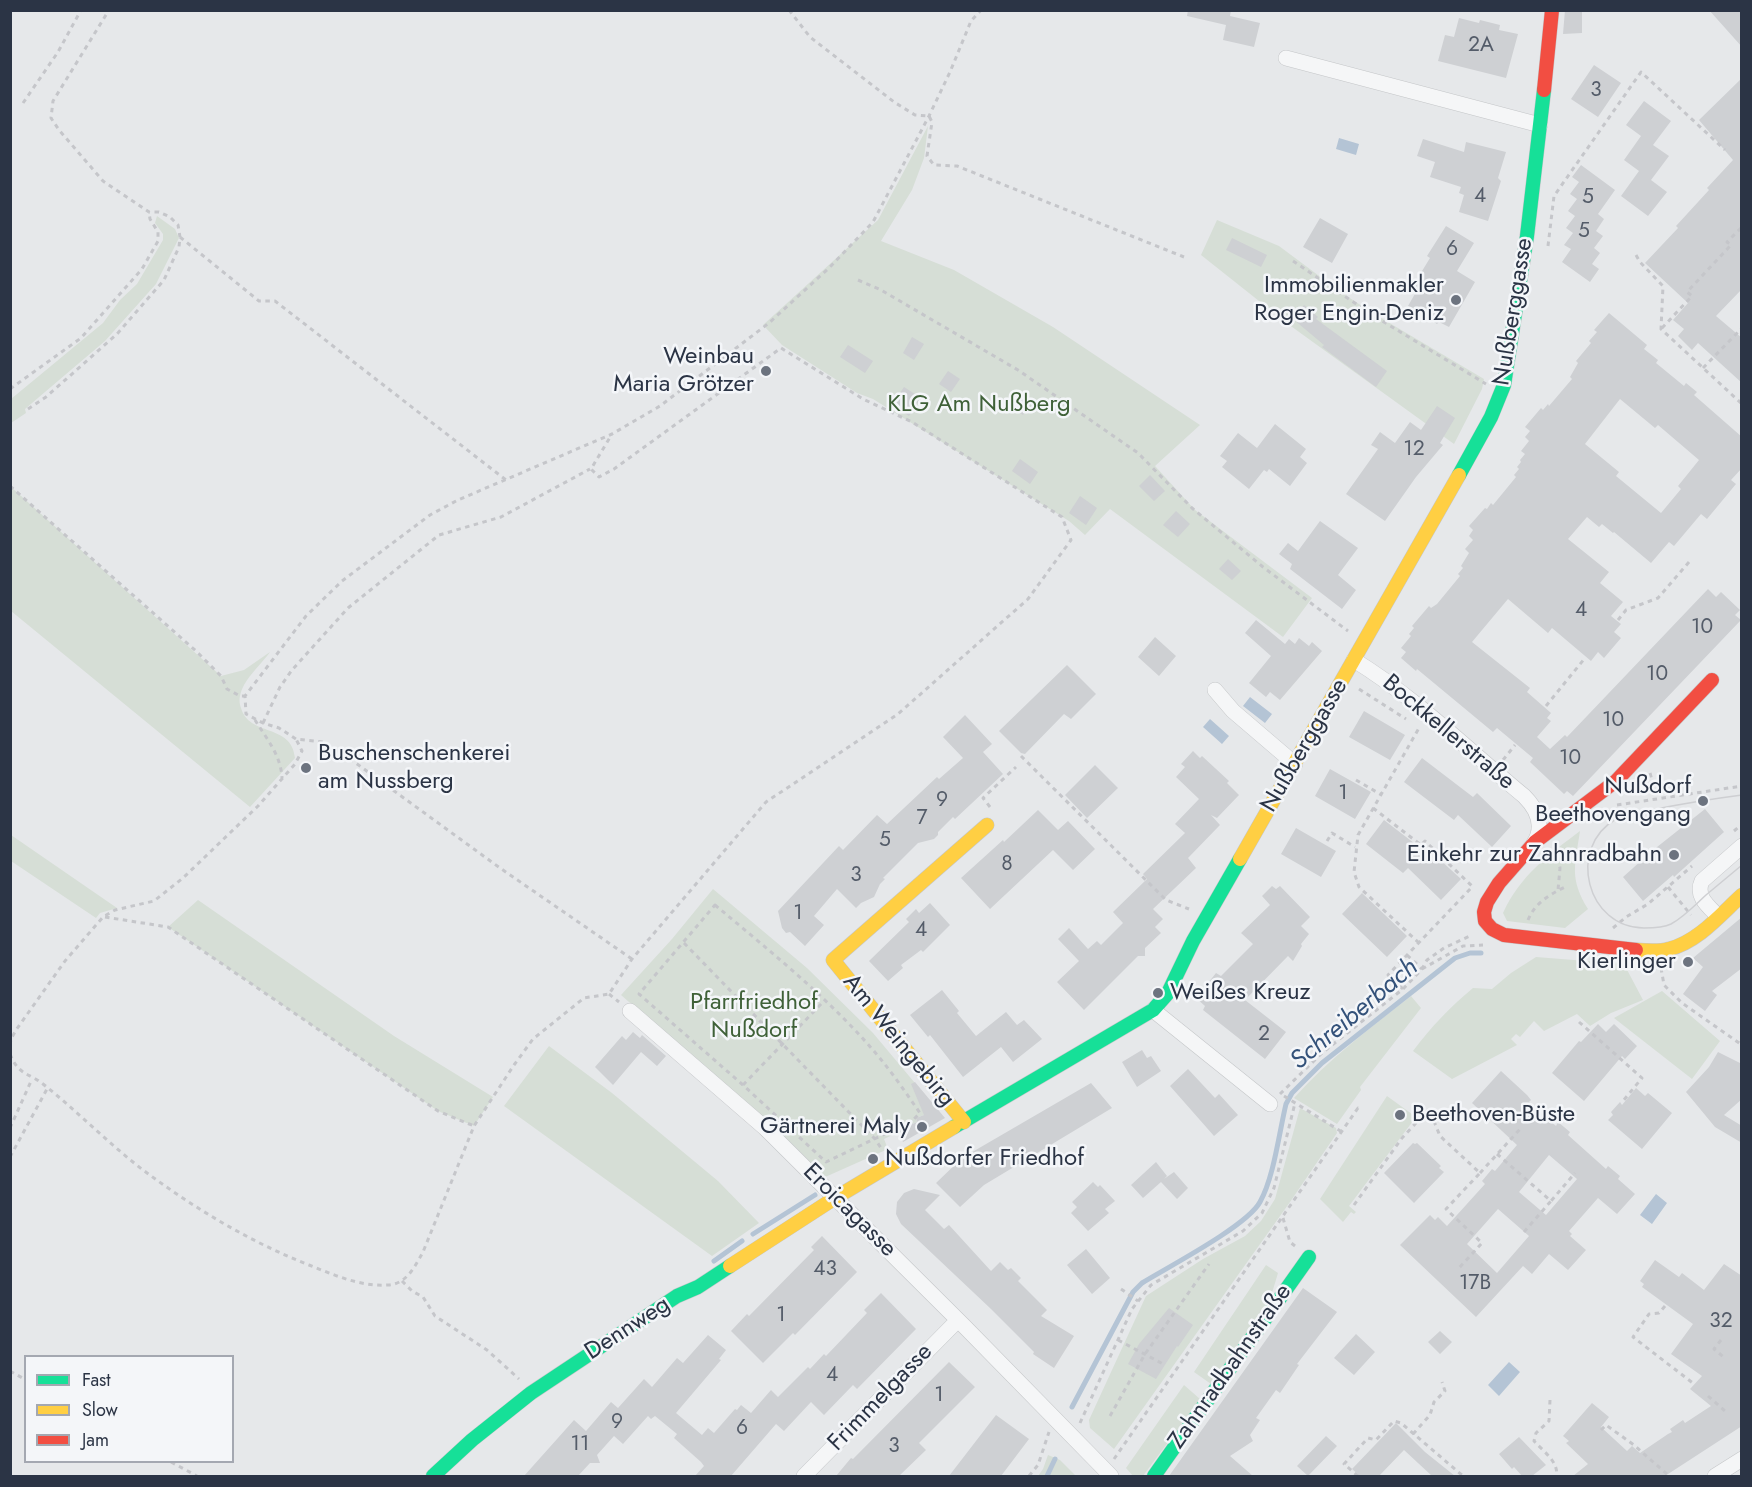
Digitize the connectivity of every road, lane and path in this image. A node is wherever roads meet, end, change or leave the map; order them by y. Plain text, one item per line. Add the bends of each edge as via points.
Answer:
1 (81, 10) edge
2 (110, 10) edge
3 (789, 10) edge
4 (981, 10) edge
5 (1552, 10) edge
6 (1286, 58) dead end
7 (23, 103) dead end
8 (929, 116) junction
9 (1540, 125) junction
10 (1725, 150) dead end
11 (148, 212) junction
12 (1742, 227) edge
13 (180, 237) junction
14 (1548, 246) dead end
15 (1636, 255) dead end
16 (1184, 257) dead end
17 (1293, 261) dead end
18 (858, 280) dead end
19 (1742, 328) edge
20 (1661, 329) junction
21 (1703, 368) junction
22 (1482, 382) dead end
23 (10, 389) edge
24 (1742, 404) edge
25 (28, 409) dead end
26 (612, 434) junction
27 (591, 469) junction
28 (506, 480) junction
29 (10, 486) edge
30 (1689, 562) dead end
31 (1618, 620) dead end
32 (1364, 643) junction
33 (1586, 658) dead end
34 (1354, 660) junction
35 (1343, 680) junction
36 (1712, 680) dead end
37 (1215, 690) dead end
38 (245, 696) junction
39 (1546, 706) dead end
40 (254, 718) junction
41 (263, 723) junction
42 (296, 739) junction
43 (1021, 756) dead end
44 (1295, 764) junction
45 (1016, 766) dead end
46 (282, 780) junction
47 (1356, 780) dead end
48 (1742, 786) edge
49 (1602, 793) junction
50 (1381, 795) junction
51 (1373, 808) junction
52 (987, 825) joint
53 (1328, 841) dead end
54 (1532, 845) junction
55 (1554, 845) dead end
56 (1742, 846) edge
57 (1355, 847) junction
58 (1565, 887) dead end
59 (1558, 891) junction
60 (1742, 896) edge
61 (1191, 911) dead end
62 (1718, 916) junction
63 (103, 917) junction
64 (1696, 921) dead end
65 (1614, 926) dead end
66 (1489, 927) junction
67 (1517, 936) junction
68 (684, 943) junction
69 (1419, 943) junction
70 (1658, 951) junction
71 (1407, 955) junction
72 (632, 959) junction
73 (1422, 969) junction
74 (1403, 989) junction
75 (639, 994) dead end
76 (824, 1001) junction
77 (1153, 1010) junction
78 (630, 1011) dead end
79 (1579, 1022) dead end
80 (782, 1043) junction
81 (10, 1045) edge
82 (1742, 1045) edge
83 (10, 1054) edge
84 (13, 1064) edge
85 (32, 1079) junction
86 (744, 1085) dead end
87 (47, 1089) junction
88 (1278, 1098) junction
89 (1623, 1101) dead end
90 (1294, 1102) junction
91 (1360, 1109) dead end
92 (963, 1122) junction
93 (474, 1126) junction
94 (10, 1128) edge
95 (1521, 1128) dead end
96 (1342, 1132) junction
97 (875, 1139) junction
98 (1497, 1154) junction
99 (10, 1157) edge
100 (826, 1162) dead end
101 (891, 1165) junction
102 (1480, 1173) junction
103 (1575, 1173) dead end
104 (835, 1198) junction
105 (1551, 1201) junction
106 (1354, 1205) dead end
107 (1283, 1218) junction
108 (1524, 1232) dead end
109 (1309, 1257) joint
110 (1209, 1264) dead end
111 (1459, 1268) dead end
112 (402, 1281) junction
113 (1121, 1289) dead end
114 (1136, 1300) junction
115 (1665, 1306) dead end
116 (958, 1320) junction
117 (1118, 1340) junction
118 (1721, 1340) dead end
119 (1145, 1354) junction
120 (1726, 1359) dead end
121 (1165, 1365) dead end
122 (10, 1371) edge
123 (24, 1379) edge
124 (1442, 1382) dead end
125 (1694, 1384) dead end
126 (531, 1393) junction
127 (1708, 1396) dead end
128 (1550, 1400) dead end
129 (1726, 1412) dead end
130 (1110, 1416) dead end
131 (1057, 1421) junction
132 (1601, 1430) dead end
133 (1413, 1434) junction
134 (1073, 1438) junction
135 (1742, 1459) edge
136 (174, 1463) edge
137 (1108, 1474) edge
138 (197, 1476) edge
139 (433, 1476) edge
140 (804, 1476) edge
141 (1029, 1476) edge
142 (1154, 1476) edge
143 (1358, 1476) edge
144 (1463, 1476) edge
145 (1556, 1476) edge
146 (1669, 1476) edge
147 (1715, 1476) edge

1 - 7 path
2 - 11 path via 53,101 51,118 104,181
3 - 8 path via 810,37 894,102 915,115
4 - 8 path via 971,21
5 - 9 street, Nußberggasse
6 - 9 street
8 - 16 path via 932,122 927,156 934,165 957,166
8 - 26 path via 873,222 829,268 769,323 660,406
9 - 32 street, Nußberggasse via 1503,387 1482,435
10 - 14 path via 1641,72 1554,196
11 - 13 path via 170,217 178,225
11 - 23 path via 159,242 142,269 81,338
12 - 20 path via 1727,242 1731,246 1687,292 1692,296
13 - 25 path via 164,280 117,334
13 - 28 path via 259,301 275,301
15 - 20 path via 1663,286
17 - 22 path
18 - 32 path via 1018,370 1138,453 1195,510
19 - 21 path
20 - 21 path
21 - 24 path
26 - 27 path
26 - 28 path
27 - 41 path via 501,517 439,535 348,608 292,670
27 - 72 path via 599,477 614,469 782,348 863,399 912,422 1062,517 1071,540 1028,598 898,714 766,802
28 - 38 path via 430,515 342,581 306,616
29 - 38 path via 196,651 222,676 227,689
30 - 31 path via 1658,598 1626,610
32 - 34 street, Nußberggasse
33 - 39 path
34 - 35 street, Nußberggasse
34 - 54 street, Bockkellerstraße via 1443,727 1529,802 1540,824
35 - 44 street, Nußberggasse
35 - 50 path via 1421,729
36 - 49 street
37 - 44 street via 1233,711
38 - 40 path via 246,714
40 - 41 path
40 - 46 path via 282,766
41 - 42 path
42 - 46 path via 302,751
42 - 72 path via 322,742 342,753
43 - 61 path via 1167,900
44 - 77 street, Nußberggasse via 1193,941 1168,993
45 - 52 path via 983,798 991,806 980,816
46 - 63 path via 183,878 154,901 115,910
47 - 50 path
48 - 49 path via 1610,806
49 - 54 street
50 - 51 path
51 - 57 path
51 - 69 path via 1421,845 1425,841 1473,887
52 - 92 street, Am Weingebirg via 833,960
53 - 57 path via 1332,833
54 - 66 street via 1488,900 1484,915
55 - 59 path via 1560,868
56 - 62 street via 1702,880 1702,898
57 - 69 path via 1354,872 1359,887
58 - 59 path
59 - 67 path via 1536,906
60 - 62 street
62 - 70 street via 1684,944
63 - 81 path via 65,961 16,1030
63 - 93 path via 168,927 438,1111
64 - 65 path via 1668,887
66 - 67 street
66 - 73 path via 1444,948 1427,960
67 - 70 street
68 - 75 path
68 - 76 path via 716,905
68 - 80 path
69 - 71 path
70 - 82 path via 1664,985 1682,1003
71 - 73 path
71 - 74 path via 1388,975
72 - 93 path via 609,994 584,998 533,1039
73 - 74 path
74 - 88 path via 1322,1053
76 - 80 path
76 - 97 path via 882,1061 920,1113
77 - 88 street
77 - 92 street, Nußberggasse
78 - 104 street, Eroicagasse via 739,1104
79 - 89 path via 1642,1078
80 - 86 path
80 - 97 path
83 - 84 path
84 - 85 path
85 - 87 path
85 - 94 path
87 - 99 path
87 - 112 path via 172,1190 275,1252 362,1283 390,1285
88 - 90 path
90 - 96 path
90 - 114 path via 1274,1188 1262,1213 1243,1231 1151,1285
91 - 96 path
92 - 101 street, Nußberggasse
93 - 112 path via 423,1252
95 - 98 path
96 - 107 path
97 - 100 path
97 - 101 path
98 - 102 path
98 - 105 path
101 - 104 street, Nußberggasse
102 - 106 path via 1440,1136 1429,1109 1402,1138
102 - 111 path via 1446,1209 1482,1243
103 - 105 path
104 - 116 street, Eroicagasse
104 - 126 street, Dennweg
105 - 108 path
107 - 109 path via 1290,1242
107 - 137 path
109 - 142 street, Zahnradbahnstraße
110 - 119 path
112 - 126 path via 423,1297 435,1316 487,1350
113 - 114 path
114 - 117 path
115 - 125 path via 1659,1313 1649,1314 1633,1337
116 - 131 street, Eroicagasse
116 - 140 street, Frimmelgasse
117 - 119 path
117 - 134 path
118 - 120 path via 1714,1348
119 - 121 path
119 - 130 path
122 - 123 path
124 - 133 path via 1445,1391
126 - 139 street, Dennweg
127 - 129 path
128 - 145 path via 1549,1421 1536,1433 1534,1441 1555,1464
131 - 134 street, Eroicagasse
131 - 141 path via 1046,1436 1038,1465
132 - 146 path via 1606,1425
133 - 143 path via 1394,1421 1376,1440 1368,1438 1344,1464
133 - 144 path
134 - 137 street
135 - 147 street
136 - 138 path

